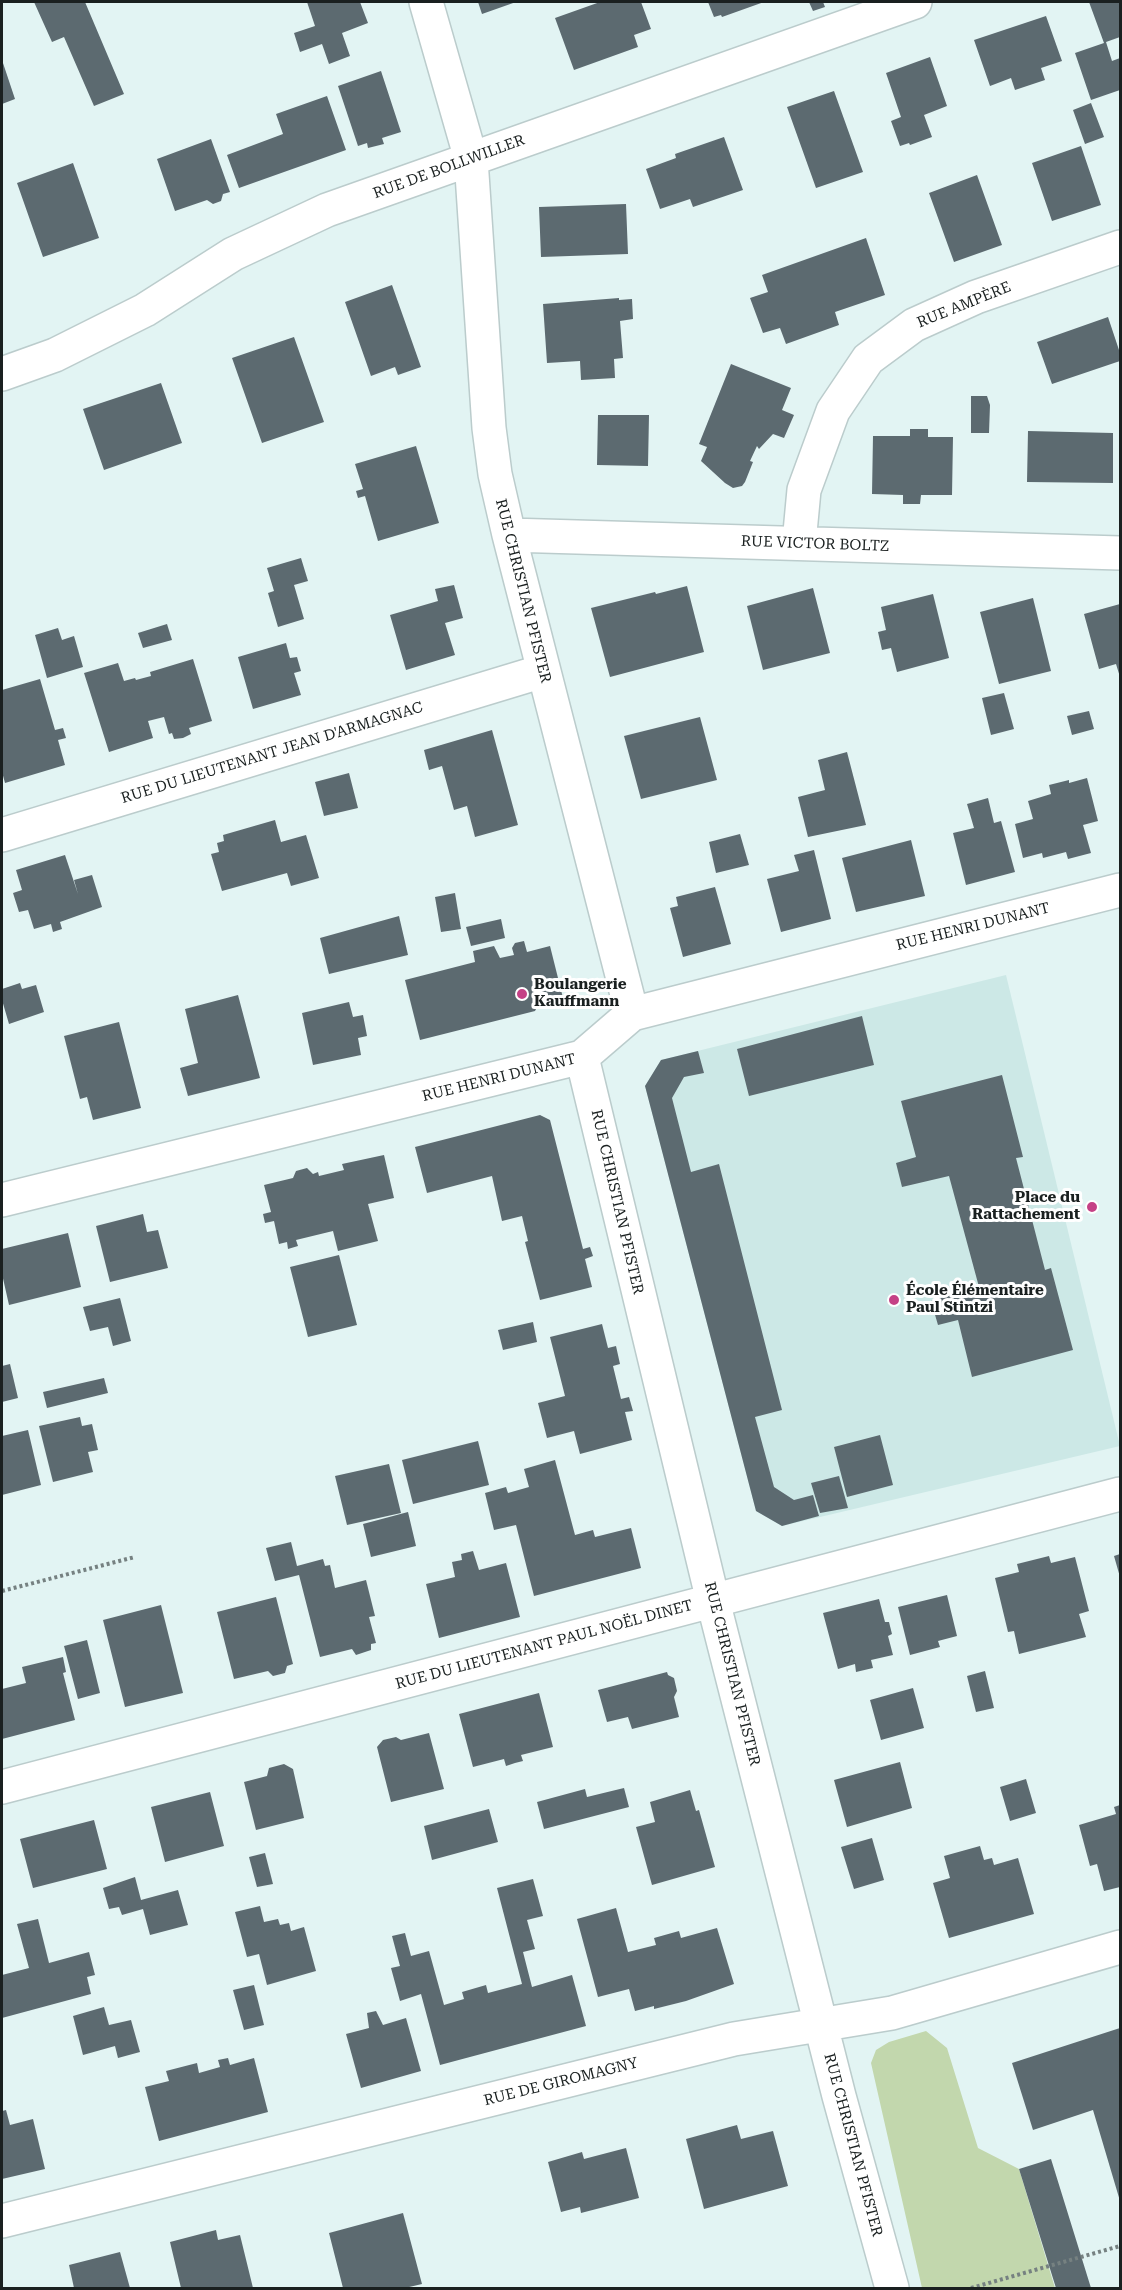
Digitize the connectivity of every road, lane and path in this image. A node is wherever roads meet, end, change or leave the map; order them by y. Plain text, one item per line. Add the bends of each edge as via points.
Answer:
1 (426, 2) edge
2 (915, 2) edge
3 (471, 159) junction
4 (1120, 247) edge
5 (2, 374) edge
6 (508, 535) junction
7 (799, 543) junction
8 (1120, 553) edge
9 (543, 671) junction
10 (2, 835) edge
11 (1120, 890) edge
12 (632, 1014) junction
13 (582, 1057) junction
14 (2, 1200) edge
15 (1120, 1494) edge
16 (135, 1557) dead end
17 (2, 1591) edge
18 (712, 1601) junction
19 (2, 1787) edge
20 (1120, 1947) edge
21 (821, 2025) junction
22 (2, 2221) edge
23 (1120, 2246) edge
24 (892, 2289) edge
25 (971, 2289) edge

1 - 3 street, RUE CHRISTIAN PFISTER
2 - 3 street, RUE DE BOLLWILLER
3 - 5 street, RUE DE BOLLWILLER via 327,210 234,255 135,315 55,355
3 - 6 street, RUE CHRISTIAN PFISTER via 489,428
4 - 7 street, RUE AMPÈRE via 976,297 924,320 868,359 833,411 804,490
6 - 7 street, RUE VICTOR BOLTZ
6 - 9 street, RUE CHRISTIAN PFISTER
7 - 8 street, RUE VICTOR BOLTZ
9 - 10 street, RUE DU LIEUTENANT JEAN D'ARMAGNAC
9 - 12 street, RUE CHRISTIAN PFISTER
11 - 12 street, RUE HENRI DUNANT
12 - 13 street, RUE HENRI DUNANT
13 - 14 street, RUE HENRI DUNANT
13 - 18 street, RUE CHRISTIAN PFISTER
15 - 18 street, RUE DU LIEUTENANT PAUL NOËL DINET
16 - 17 path
18 - 19 street, RUE DU LIEUTENANT PAUL NOËL DINET
18 - 21 street, RUE CHRISTIAN PFISTER
20 - 21 street, RUE DE GIROMAGNY via 892,2013
21 - 22 street, RUE DE GIROMAGNY via 734,2039
21 - 24 street, RUE CHRISTIAN PFISTER
23 - 25 path

